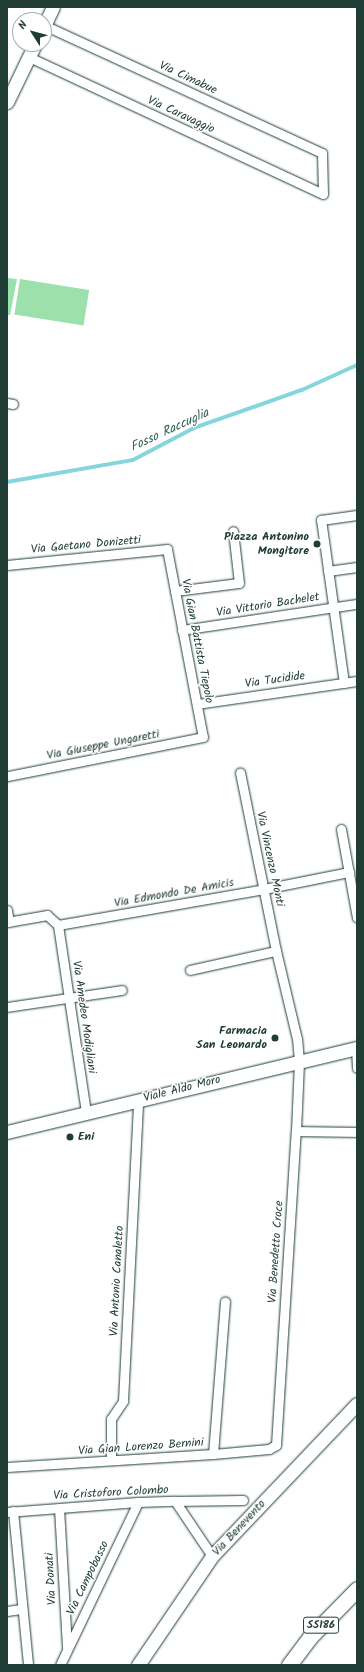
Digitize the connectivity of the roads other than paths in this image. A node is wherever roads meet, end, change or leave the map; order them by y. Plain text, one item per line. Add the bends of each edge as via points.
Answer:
1 (52, 30) edge
2 (32, 52) edge
3 (29, 57) junction
4 (7, 86) edge
5 (7, 102) edge
6 (323, 194) joint
7 (357, 515) edge
8 (233, 531) dead end
9 (167, 549) joint
10 (7, 565) edge
11 (357, 567) edge
12 (332, 571) junction
13 (175, 591) junction
14 (357, 604) edge
15 (334, 607) junction
16 (182, 630) junction
17 (357, 681) edge
18 (344, 683) junction
19 (197, 704) junction
20 (203, 737) joint
21 (240, 773) dead end
22 (7, 776) edge
23 (341, 829) dead end
24 (349, 872) junction
25 (264, 889) junction
26 (7, 910) edge
27 (357, 918) edge
28 (8, 922) edge
29 (58, 925) junction
30 (276, 951) junction
31 (190, 970) dead end
32 (122, 990) dead end
33 (69, 998) junction
34 (7, 1006) edge
35 (356, 1048) edge
36 (298, 1060) junction
37 (357, 1068) edge
38 (138, 1100) junction
39 (86, 1112) junction
40 (296, 1131) junction
41 (7, 1132) edge
42 (357, 1132) edge
43 (225, 1301) dead end
44 (357, 1404) edge
45 (276, 1445) joint
46 (213, 1454) junction
47 (111, 1460) junction
48 (7, 1467) edge
49 (243, 1500) dead end
50 (138, 1502) junction
51 (175, 1502) junction
52 (58, 1508) junction
53 (10, 1511) edge
54 (212, 1556) junction
55 (357, 1589) edge
56 (22, 1609) junction
57 (7, 1611) edge
58 (67, 1648) junction
59 (28, 1665) edge
60 (60, 1665) edge
61 (138, 1665) edge
62 (290, 1665) edge

1 - 6 street, Via Cimabue via 322,153
2 - 3 main road
3 - 4 main road
3 - 5 main road
3 - 6 street, Via Caravaggio
7 - 12 street via 321,520
8 - 13 street via 239,583
9 - 10 street, Via Gaetano Donizetti
9 - 13 street, Via Gian Battista Tiepolo
11 - 12 street
12 - 15 street
13 - 16 street, Via Gian Battista Tiepolo
14 - 15 street, Via Vittorio Bachelet
15 - 16 street, Via Vittorio Bachelet
15 - 18 street
16 - 19 street, Via Gian Battista Tiepolo
17 - 18 street, Via Tucidide
18 - 19 street, Via Tucidide
19 - 20 street, Via Gian Battista Tiepolo
20 - 22 street, Via Giuseppe Ungaretti
21 - 25 street, Via Vincenzo Monti
23 - 24 street
24 - 25 street, Via Edmondo De Amicis
24 - 27 street
25 - 29 street, Via Edmondo De Amicis
25 - 30 street, Via Vincenzo Monti
26 - 28 street
28 - 29 street via 47,915
29 - 33 street, Via Amedeo Modigliani
30 - 31 street
30 - 36 street, Via Vincenzo Monti via 297,1039
32 - 33 street
33 - 34 street
33 - 39 street, Via Amedeo Modigliani
35 - 36 main road, Viale Aldo Moro
35 - 37 street
36 - 38 main road, Viale Aldo Moro
36 - 40 street, Via Benedetto Croce
38 - 39 main road, Viale Aldo Moro
38 - 47 street, Via Antonio Canaletto via 123,1401 111,1419
39 - 41 main road, Viale Aldo Moro
40 - 42 street
40 - 45 street, Via Benedetto Croce
43 - 46 street
44 - 54 main road, Via Benevento
45 - 46 street, Via Gian Lorenzo Bernini via 269,1449
46 - 47 street, Via Gian Lorenzo Bernini
47 - 48 street, Via Gian Lorenzo Bernini
49 - 51 street
50 - 51 street, Via Cristoforo Colombo
50 - 52 street, Via Cristoforo Colombo
50 - 58 street, Via Campobasso
51 - 54 street, Via Cristoforo Colombo
52 - 53 street, Via Cristoforo Colombo
52 - 58 street, Via Donati
53 - 56 street
54 - 61 main road, Via Benevento
55 - 62 main road, SS186 via 310,1637
56 - 57 street
56 - 59 street
58 - 60 street, Via Campobasso

